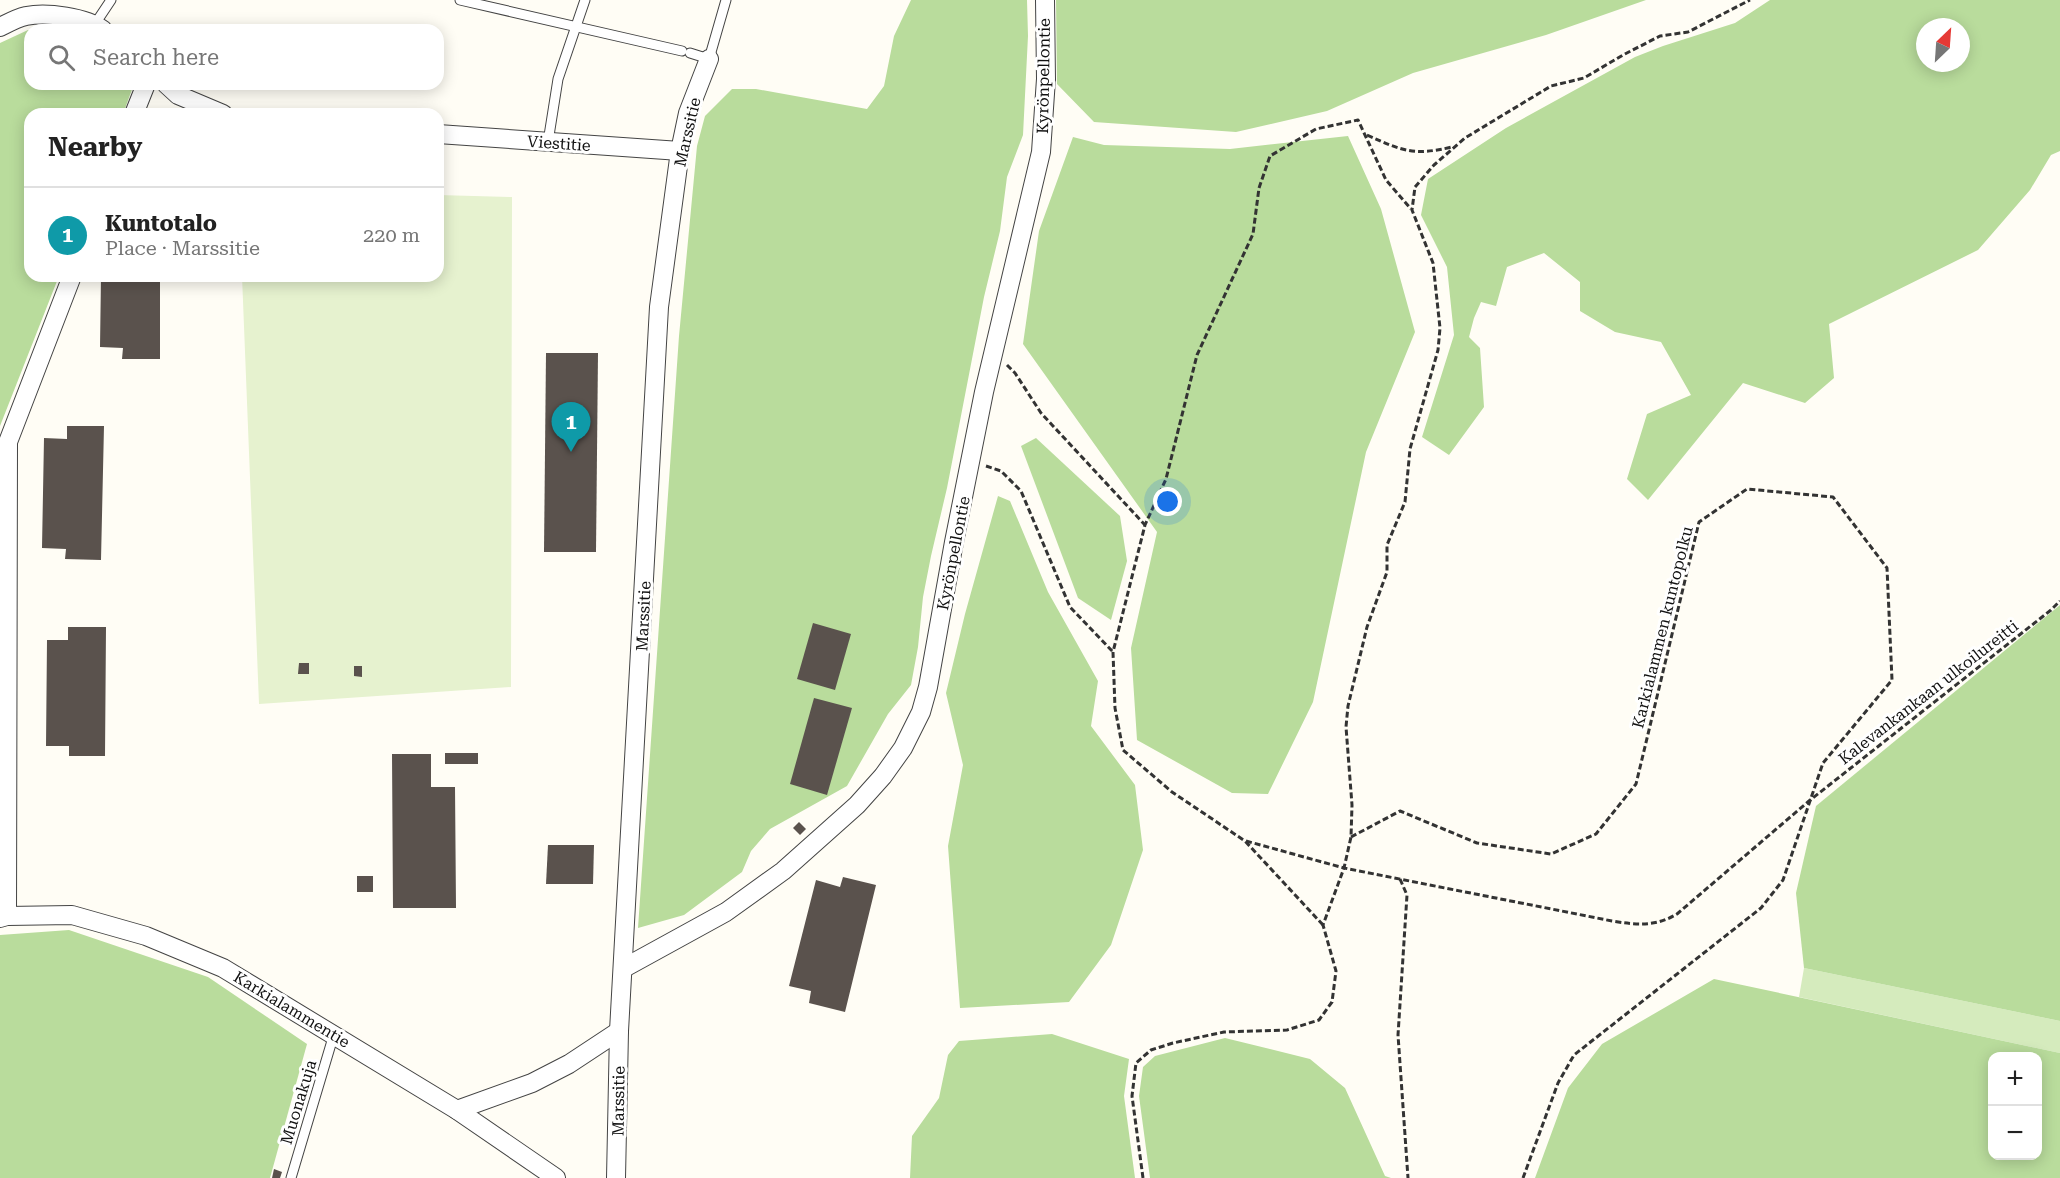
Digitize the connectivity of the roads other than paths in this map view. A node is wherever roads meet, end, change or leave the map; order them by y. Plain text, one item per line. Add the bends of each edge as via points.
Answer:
1 (111, 0) edge
2 (460, 0) edge
3 (585, 0) edge
4 (726, 0) edge
5 (1045, 0) edge
6 (88, 24) edge
7 (100, 24) edge
8 (0, 27) edge
9 (575, 27) junction
10 (708, 59) junction
11 (144, 90) edge
12 (173, 90) edge
13 (136, 108) edge
14 (209, 108) edge
15 (444, 134) edge
16 (548, 142) junction
17 (680, 152) junction
18 (70, 282) edge
19 (3, 917) edge
20 (624, 968) junction
21 (619, 1031) junction
22 (334, 1034) junction
23 (457, 1110) junction
24 (291, 1178) edge
25 (556, 1178) edge
26 (616, 1178) edge

1 - 7 lane
2 - 9 lane
3 - 9 lane
4 - 10 lane
5 - 20 street, Kyrönpellontie via 1046,79 1041,152 993,353 921,712 883,776 857,805 783,871 726,912
6 - 8 street via 53,15 25,16
9 - 10 lane via 630,37
9 - 16 lane via 558,79
10 - 17 street, Marssitie via 688,113
11 - 13 street
12 - 14 street
15 - 16 street, Viestitie
16 - 17 street, Viestitie
17 - 20 street, Marssitie via 659,307
18 - 19 street via 8,442
19 - 22 street, Karkialammentie via 72,915 147,936 223,968
20 - 21 street, Marssitie
21 - 23 street via 532,1083
21 - 26 street, Marssitie
22 - 23 street, Karkialammentie
22 - 24 lane, Muonakuja
23 - 25 street, Karkialammentie

